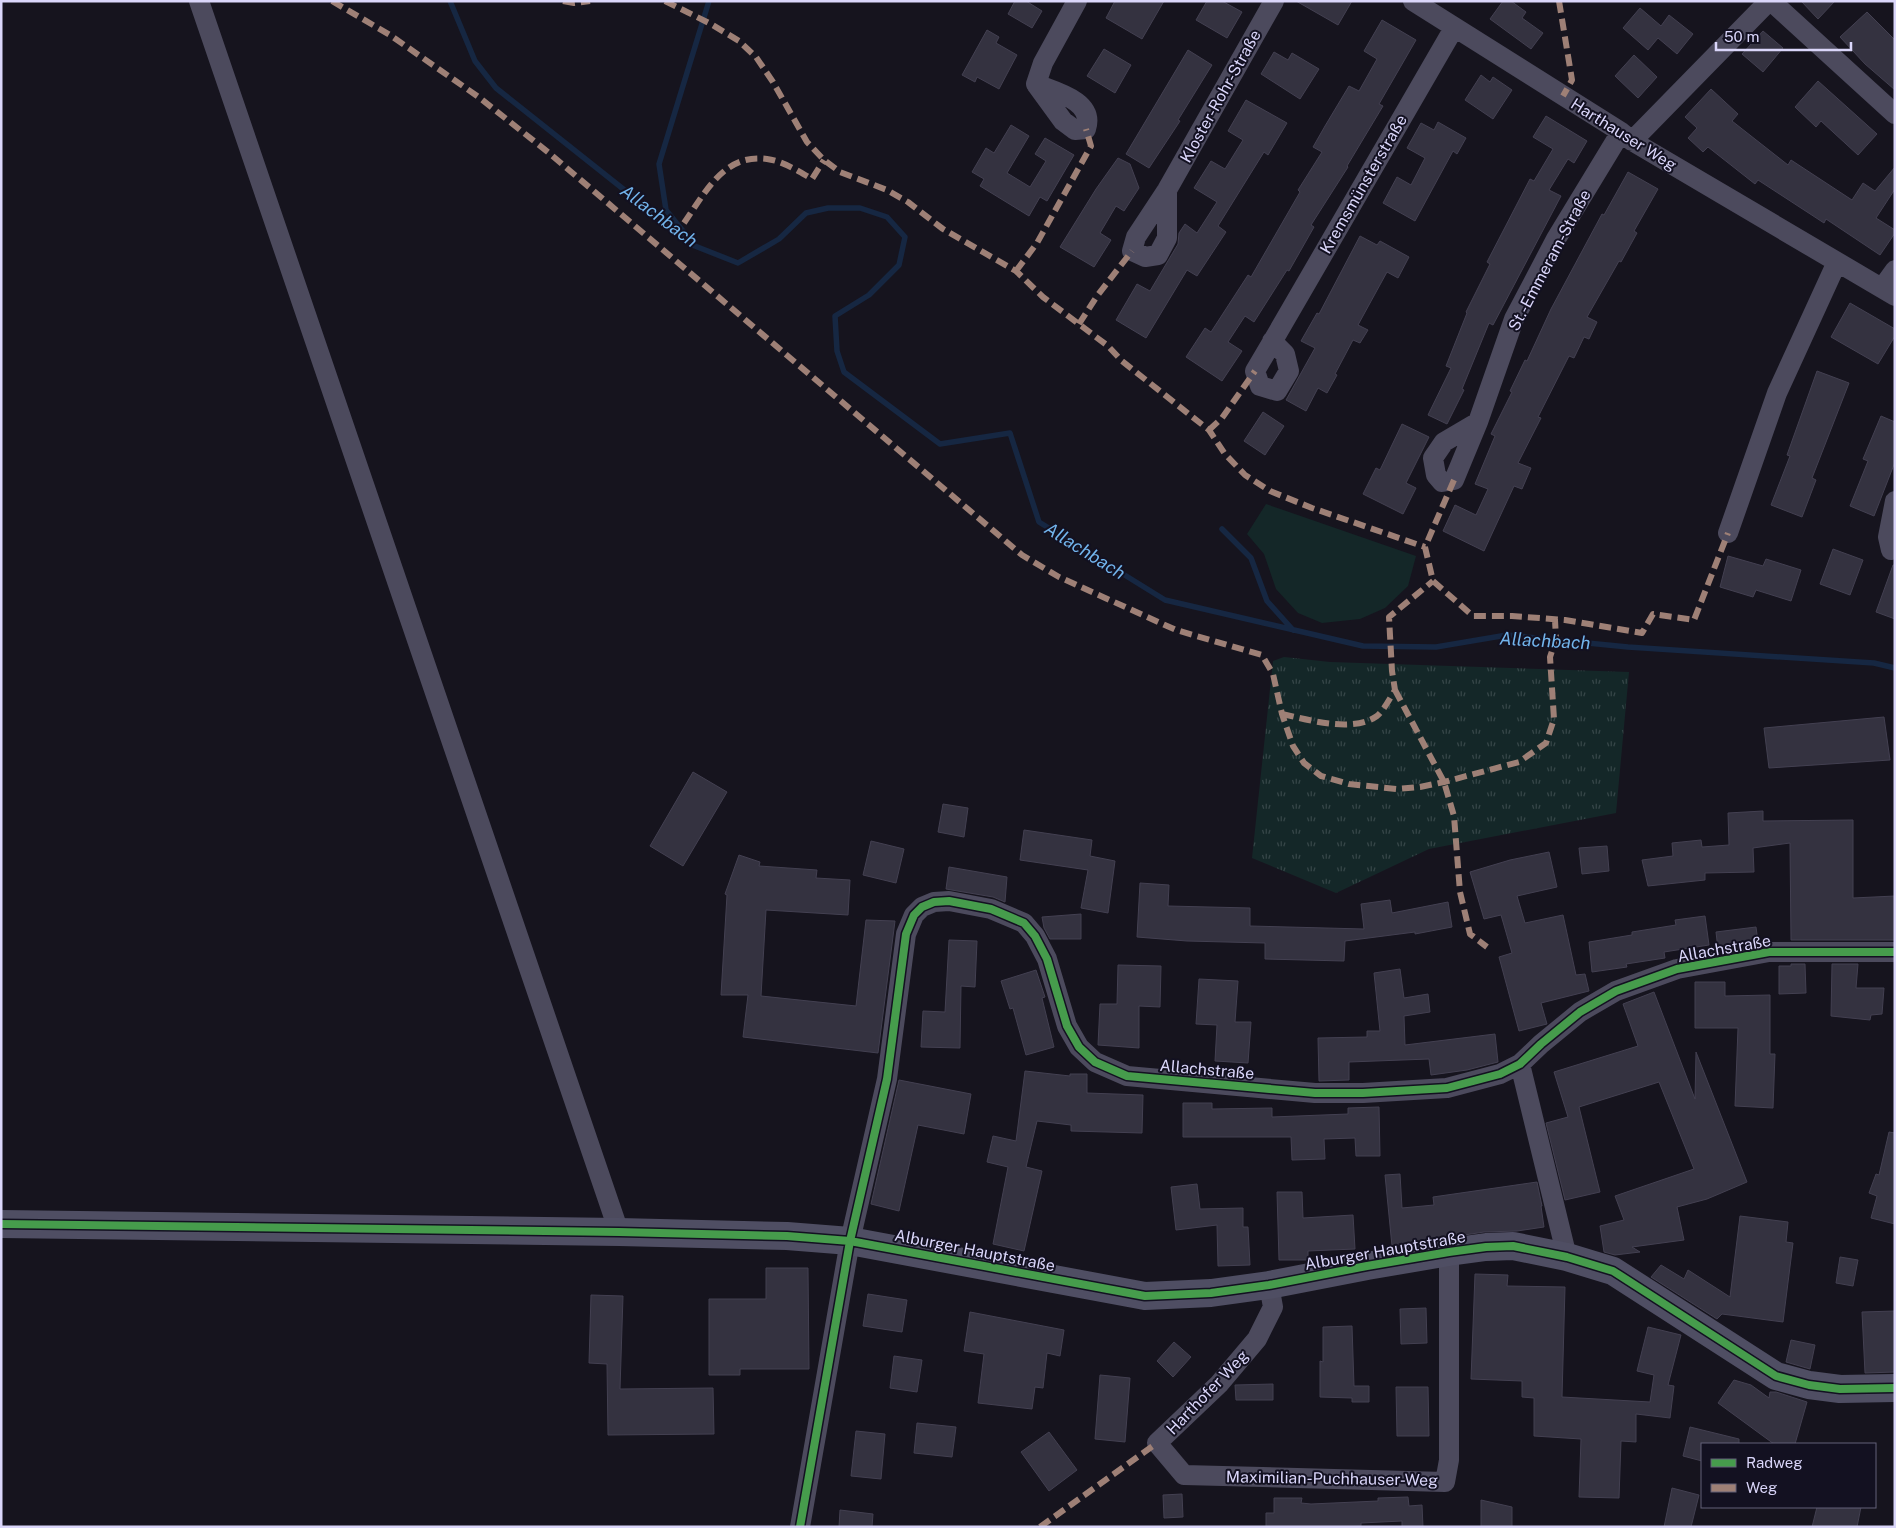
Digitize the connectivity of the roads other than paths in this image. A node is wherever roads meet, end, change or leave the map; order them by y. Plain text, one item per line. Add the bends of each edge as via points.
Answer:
1 (199, 1) edge
2 (1078, 1) edge
3 (1274, 1) edge
4 (1413, 1) edge
5 (1770, 1) edge
6 (1454, 28) junction
7 (1036, 84) dead end
8 (1895, 114) edge
9 (1627, 136) junction
10 (1167, 190) dead end
11 (1837, 262) junction
12 (1895, 270) edge
13 (1888, 292) edge
14 (1272, 341) dead end
15 (1478, 422) dead end
16 (1895, 501) edge
17 (1728, 533) dead end
18 (1892, 550) dead end
19 (1895, 952) edge
20 (1520, 1064) junction
21 (1, 1224) edge
22 (619, 1232) junction
23 (850, 1241) junction
24 (1449, 1252) junction
25 (1567, 1257) junction
26 (1269, 1285) junction
27 (1895, 1388) edge
28 (1157, 1443) joint
29 (800, 1527) edge

1 - 22 street
2 - 7 street via 1043,62
3 - 10 street, Kloster-Rohr-Straße
4 - 6 street, Harthauser Weg
5 - 8 street
5 - 9 street, St.-Emmeram-Straße
6 - 9 street, Harthauser Weg
6 - 14 street, Kremsmünsterstraße
9 - 11 street, Harthauser Weg
9 - 15 street, St.-Emmeram-Straße via 1556,238 1514,319
11 - 13 street, Harthauser Weg
11 - 17 street via 1777,393
12 - 13 street
16 - 18 street via 1888,537
19 - 20 street, Allachstraße via 1769,952 1677,969 1616,992 1580,1012
20 - 23 street, Allachstraße via 1500,1074 1447,1088 1363,1093 1315,1093 1127,1076 1095,1062 1079,1047 1067,1026 1047,959 1024,923 991,909 949,901 934,902 922,907 914,916 906,934 887,1078
20 - 25 street
21 - 22 street, Alburger Hauptstraße
22 - 23 street, Alburger Hauptstraße via 787,1236
23 - 26 street, Alburger Hauptstraße via 1145,1296 1211,1294
23 - 29 street
24 - 25 street, Alburger Hauptstraße via 1513,1246
24 - 26 street, Alburger Hauptstraße
24 - 28 street, Maximilian-Puchhauser-Weg via 1449,1460 1445,1482 1184,1475
25 - 27 street, Alburger Hauptstraße via 1613,1271 1776,1376 1840,1389
26 - 28 street, Harthofer Weg via 1273,1307 1257,1338 1219,1384

